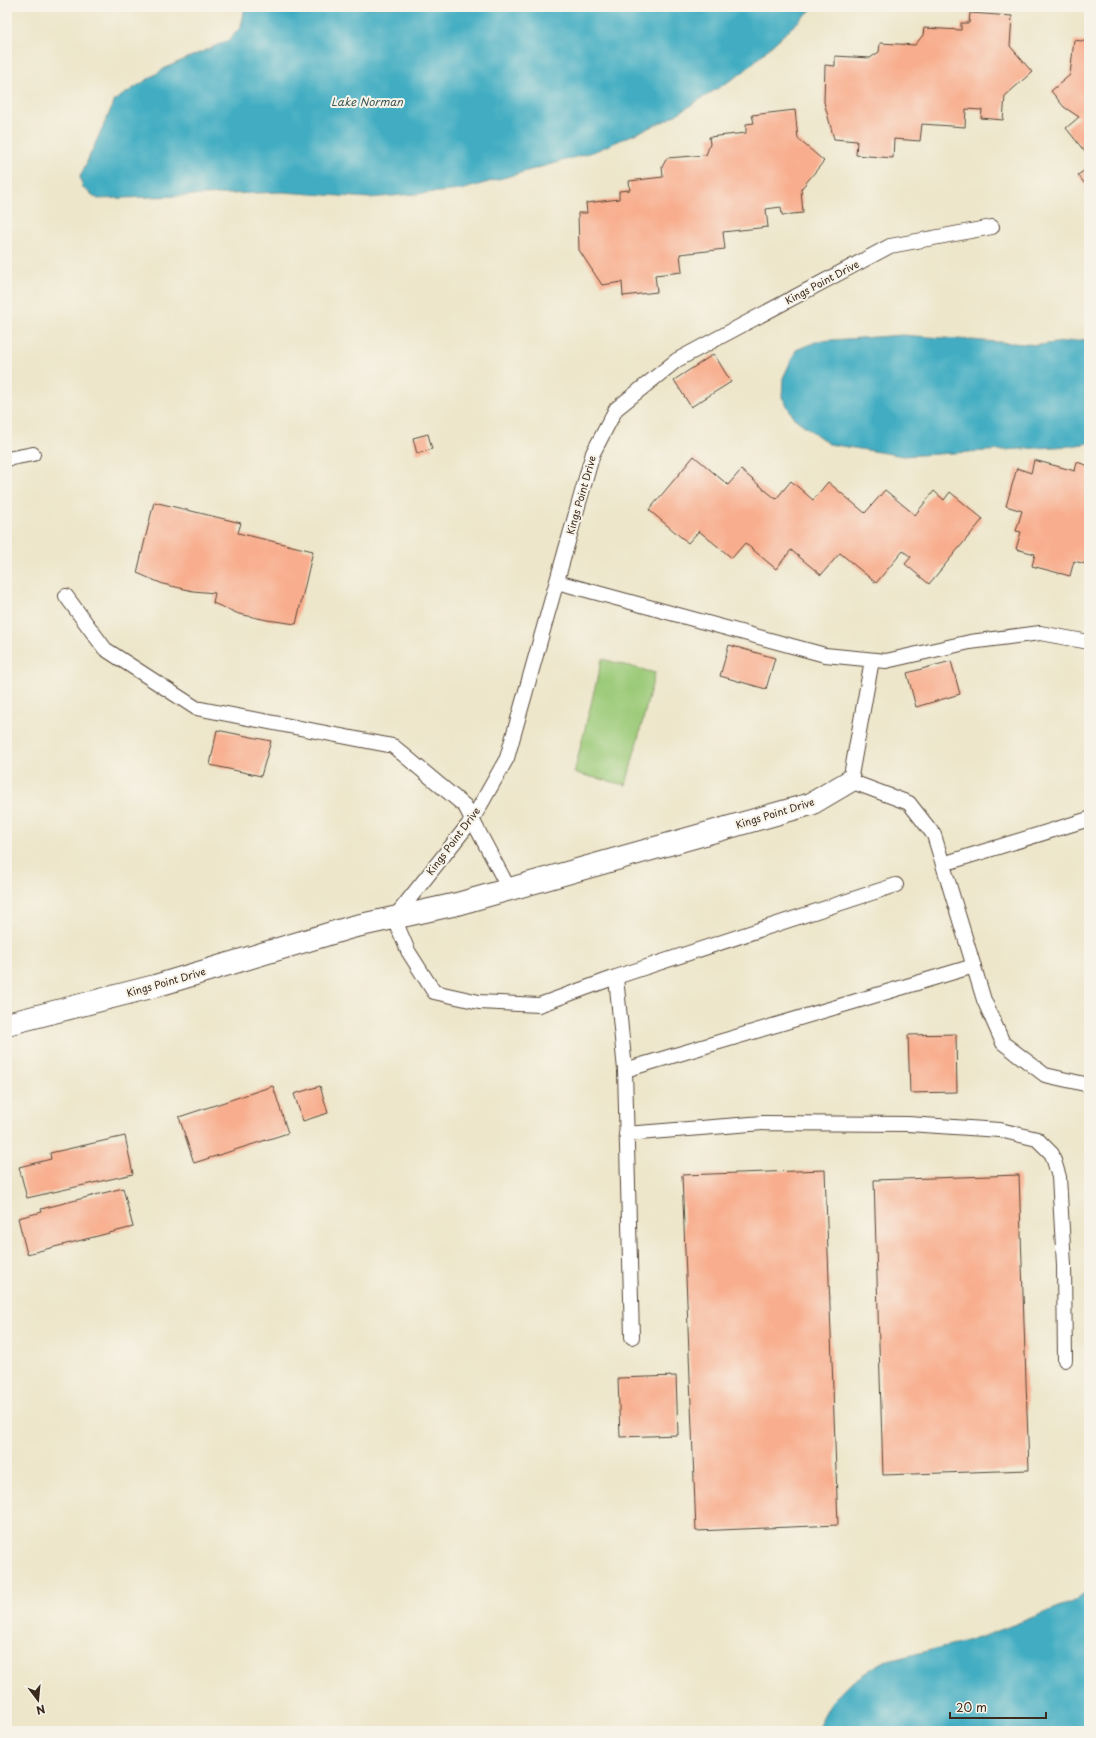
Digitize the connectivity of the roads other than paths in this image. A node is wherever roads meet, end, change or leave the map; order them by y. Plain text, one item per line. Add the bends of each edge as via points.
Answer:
1 (992, 227) dead end
2 (33, 454) dead end
3 (7, 459) edge
4 (557, 582) junction
5 (66, 596) dead end
6 (1089, 642) edge
7 (872, 660) junction
8 (850, 781) junction
9 (1089, 819) edge
10 (472, 820) junction
11 (943, 864) junction
12 (896, 885) dead end
13 (509, 889) junction
14 (394, 918) junction
15 (974, 966) junction
16 (616, 977) junction
17 (7, 1024) edge
18 (625, 1070) junction
19 (1089, 1085) edge
20 (626, 1134) junction
21 (632, 1337) dead end
22 (1064, 1360) dead end

1 - 4 lane, Kings Point Drive via 890,246 677,360 616,409 593,453
2 - 3 lane
4 - 7 lane via 825,655
4 - 10 lane, Kings Point Drive via 507,758
5 - 10 lane via 105,649 196,708 393,746 465,806
6 - 7 lane via 1040,633 970,642 886,661
7 - 8 lane
8 - 11 lane via 909,802 934,835
8 - 13 street, Kings Point Drive via 811,804
9 - 11 lane
10 - 13 lane
10 - 14 lane, Kings Point Drive
11 - 15 lane
12 - 16 lane
13 - 14 street, Kings Point Drive
14 - 16 lane via 408,951 434,992 479,1002 538,1005
14 - 17 street, Kings Point Drive via 352,927 155,986
15 - 18 lane
15 - 19 lane via 984,1000 1003,1043 1045,1074
16 - 18 lane
18 - 20 lane
20 - 21 lane
20 - 22 lane via 763,1123 908,1124 1000,1130 1037,1139 1052,1154 1059,1177 1064,1265

